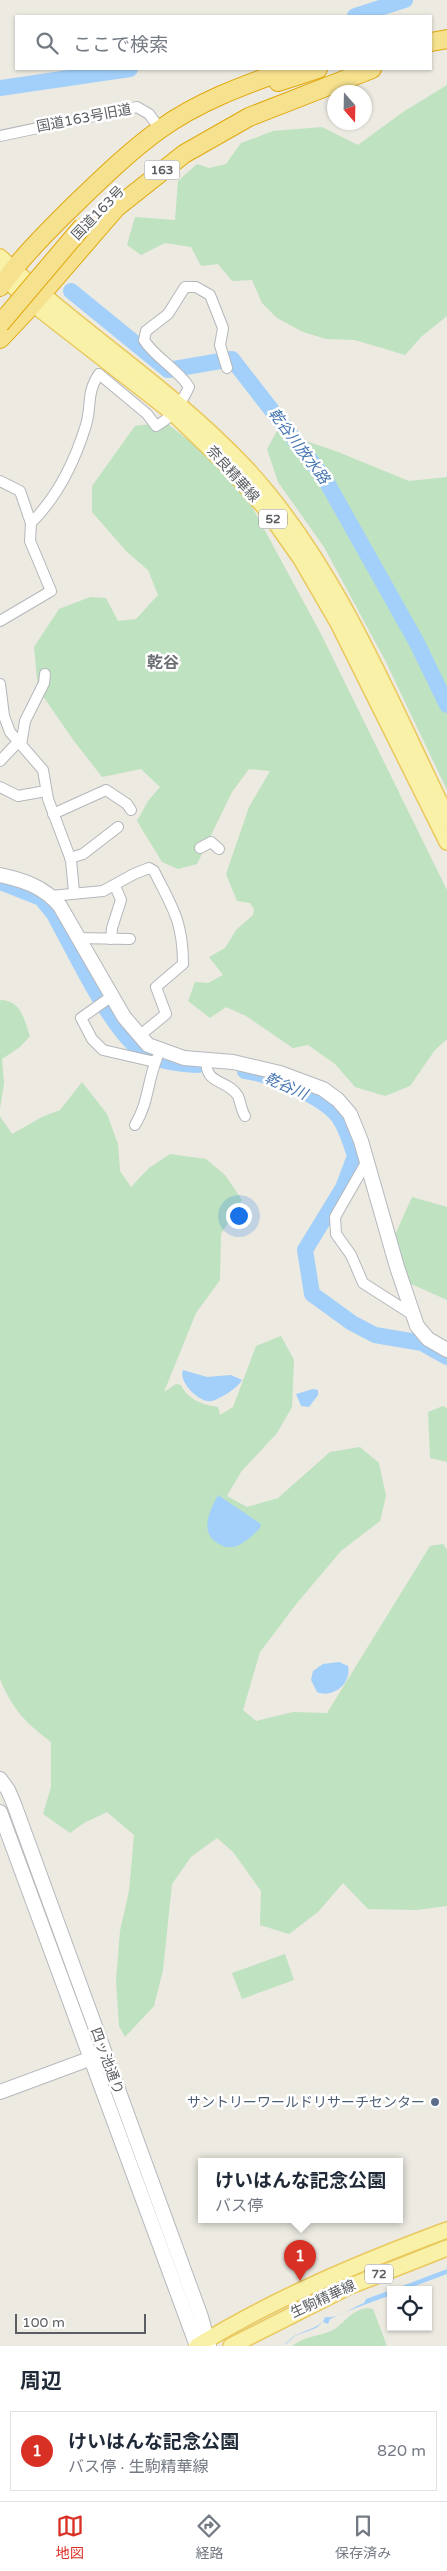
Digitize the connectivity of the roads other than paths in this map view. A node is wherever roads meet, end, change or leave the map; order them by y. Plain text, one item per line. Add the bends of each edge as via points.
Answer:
1 (286, 70) edge
2 (315, 70) edge
3 (352, 70) edge
4 (369, 70) edge
5 (160, 129) junction
6 (0, 136) edge
7 (79, 223) junction
8 (4, 273) edge
9 (38, 298) junction
10 (0, 308) edge
11 (0, 324) edge
12 (0, 339) edge
13 (227, 368) dead end
14 (175, 409) junction
15 (0, 481) edge
16 (31, 523) junction
17 (0, 621) edge
18 (44, 674) dead end
19 (0, 684) edge
20 (19, 744) junction
21 (0, 761) edge
22 (0, 787) edge
23 (46, 791) junction
24 (131, 810) dead end
25 (53, 814) junction
26 (447, 817) edge
27 (118, 828) dead end
28 (447, 842) edge
29 (200, 848) dead end
30 (218, 849) dead end
31 (70, 858) junction
32 (0, 875) edge
33 (114, 886) junction
34 (74, 892) junction
35 (51, 896) junction
36 (77, 938) junction
37 (111, 939) junction
38 (130, 939) dead end
39 (107, 999) junction
40 (139, 1036) junction
41 (157, 1056) junction
42 (206, 1063) junction
43 (244, 1116) dead end
44 (135, 1125) dead end
45 (367, 1161) junction
46 (413, 1315) junction
47 (447, 1350) edge
48 (0, 1779) edge
49 (0, 1812) edge
50 (98, 2056) junction
51 (0, 2092) edge
52 (447, 2230) edge
53 (447, 2248) edge
54 (202, 2345) edge
55 (231, 2346) edge

1 - 5 highway via 236,88
2 - 7 highway, 国道163号 / 163 via 274,83 193,120 115,176
3 - 7 highway, 国道163号 / 163 via 278,95 196,132 158,158
4 - 9 highway, 163 via 249,117 184,154 116,208
5 - 6 street, 国道163号旧道 via 149,114 137,106
5 - 8 highway via 127,155
7 - 10 highway, 国道163号 / 163
7 - 11 highway, 国道163号 / 163, bridge
8 - 9 main road, 奈良精華線 / 52
9 - 12 highway, 163
9 - 14 main road, 奈良精華線 / 52
13 - 14 street via 220,346 223,328 210,295 196,287 185,287 168,314 146,331 144,340 189,386
14 - 16 street via 156,426 147,414 100,374 92,385 85,427 63,480 44,510
14 - 26 main road, 奈良精華線 / 52 via 209,431 247,470 306,545 360,642
14 - 28 main road, 奈良精華線 / 52 via 266,509 302,559 338,623
15 - 16 street via 20,492
16 - 17 street via 30,541 51,591
18 - 20 street via 44,683
19 - 20 street via 4,716
20 - 21 street
20 - 23 street via 43,770
22 - 23 street via 18,796
23 - 25 street
24 - 25 street via 106,790
25 - 31 street
27 - 31 street via 83,854
29 - 30 street via 211,842
31 - 34 street
32 - 35 main road via 37,886
33 - 34 street via 104,891
33 - 37 street via 121,900
33 - 40 street via 152,868 182,930 182,966 156,988 166,1014
34 - 35 street
35 - 36 main road
36 - 37 street
36 - 39 main road
37 - 38 street
39 - 40 main road
39 - 41 street via 81,1018 92,1039 106,1051
40 - 41 main road
41 - 42 main road
41 - 44 street via 147,1100
42 - 43 street via 210,1077 236,1093
42 - 45 main road via 261,1066 322,1089 350,1114
45 - 46 main road
45 - 46 street via 335,1217 336,1234 351,1256 363,1283
46 - 47 main road via 428,1339
48 - 50 main road, 四ッ池通り via 15,1806
49 - 50 main road, 四ッ池通り
50 - 51 main road
50 - 54 main road, 四ッ池通り
52 - 54 main road, 生駒精華線 / 72 via 325,2279
53 - 55 main road, 生駒精華線 / 72 via 348,2287

